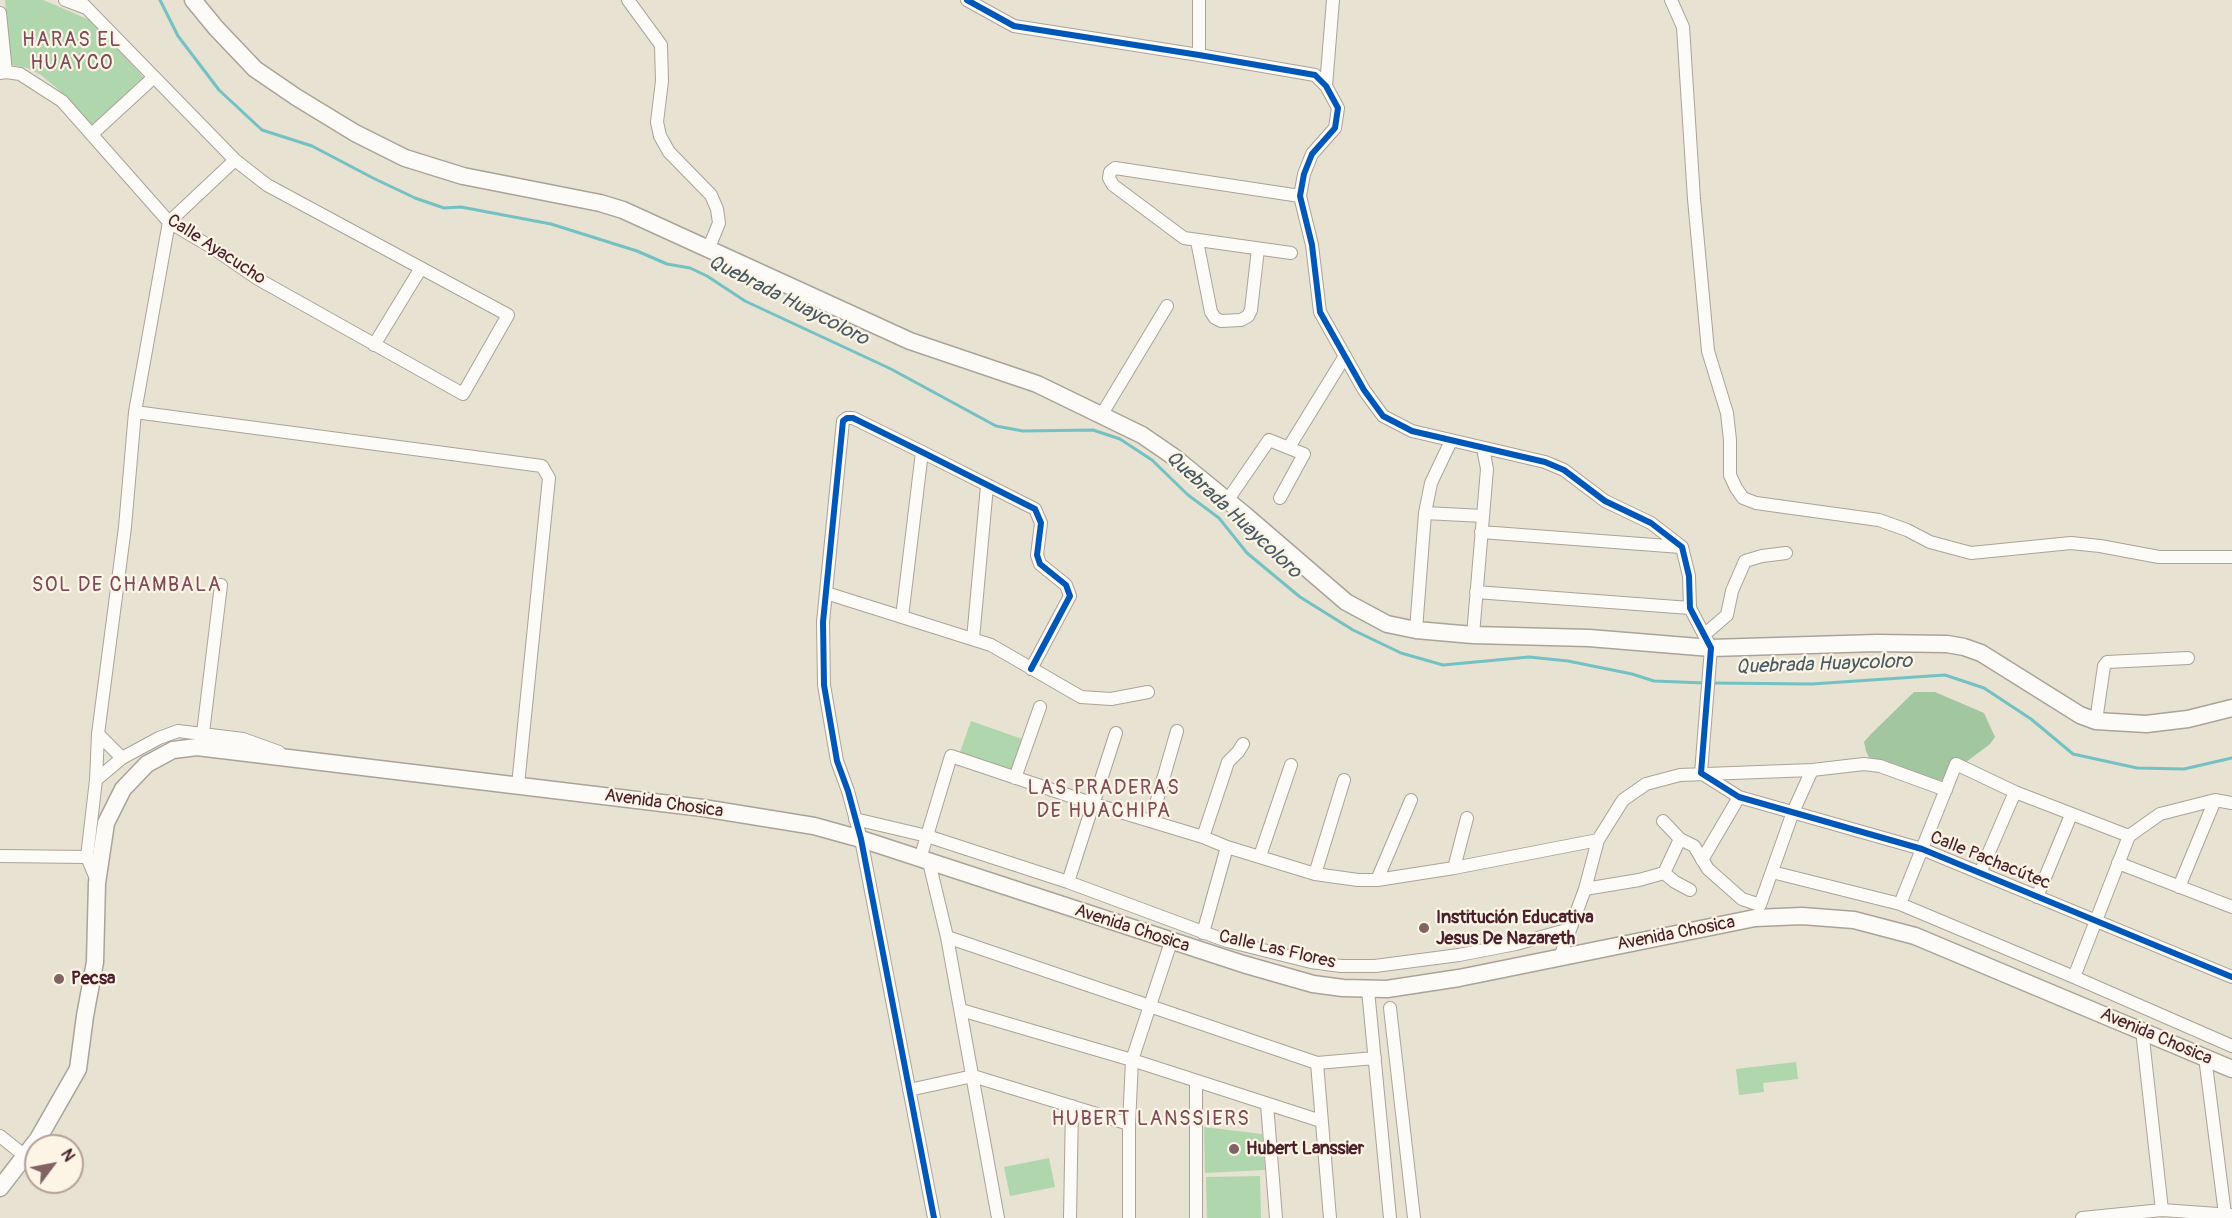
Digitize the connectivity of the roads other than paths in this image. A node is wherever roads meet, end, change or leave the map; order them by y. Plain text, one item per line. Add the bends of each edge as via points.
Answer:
1 (65, 0) edge
2 (194, 0) edge
3 (628, 0) edge
4 (967, 0) edge
5 (1199, 0) edge
6 (1333, 0) edge
7 (1671, 0) edge
8 (82, 4) edge
9 (0, 13) edge
10 (1198, 55) junction
11 (3, 73) edge
12 (154, 77) junction
13 (1326, 86) junction
14 (92, 134) junction
15 (235, 160) junction
16 (1300, 196) junction
17 (169, 222) junction
18 (1197, 241) junction
19 (1258, 249) junction
20 (708, 250) junction
21 (1291, 253) dead end
22 (421, 268) junction
23 (1167, 306) dead end
24 (374, 345) junction
25 (1345, 356) junction
26 (135, 412) junction
27 (1102, 414) junction
28 (1451, 441) junction
29 (1289, 447) junction
30 (1483, 448) junction
31 (922, 452) junction
32 (987, 486) junction
33 (1280, 498) dead end
34 (1227, 501) junction
35 (1425, 513) junction
36 (1483, 516) junction
37 (1481, 532) junction
38 (1682, 547) junction
39 (1786, 553) dead end
40 (2232, 557) edge
41 (221, 585) dead end
42 (826, 592) junction
43 (1476, 592) junction
44 (1690, 608) junction
45 (902, 617) junction
46 (1416, 630) junction
47 (1473, 634) junction
48 (973, 639) junction
49 (1708, 641) junction
50 (2188, 658) dead end
51 (1031, 669) junction
52 (1148, 692) dead end
53 (1040, 707) dead end
54 (2232, 708) edge
55 (2096, 721) junction
56 (1177, 731) dead end
57 (203, 733) junction
58 (98, 734) junction
59 (1116, 734) dead end
60 (1243, 744) dead end
61 (122, 758) junction
62 (297, 758) junction
63 (1291, 765) dead end
64 (1812, 770) junction
65 (1701, 773) junction
66 (1015, 778) junction
67 (96, 780) junction
68 (1344, 780) dead end
69 (518, 785) junction
70 (1946, 790) junction
71 (2014, 792) junction
72 (1739, 797) junction
73 (1410, 800) dead end
74 (2214, 800) junction
75 (2232, 803) edge
76 (1094, 804) junction
77 (1793, 812) junction
78 (2072, 815) junction
79 (1467, 818) dead end
80 (855, 819) junction
81 (1151, 821) junction
82 (1663, 821) dead end
83 (927, 836) junction
84 (2129, 836) junction
85 (1203, 837) junction
86 (859, 838) junction
87 (1680, 838) junction
88 (1598, 840) junction
89 (1227, 847) junction
90 (1922, 849) junction
91 (0, 856) edge
92 (1260, 856) junction
93 (87, 857) junction
94 (925, 860) junction
95 (1702, 861) junction
96 (2118, 863) junction
97 (1454, 868) junction
98 (1772, 872) junction
99 (1664, 873) junction
100 (1980, 873) junction
101 (1316, 874) junction
102 (1377, 880) junction
103 (1068, 882) junction
104 (97, 884) junction
105 (2178, 887) junction
106 (1585, 890) junction
107 (1690, 890) dead end
108 (2037, 897) junction
109 (1900, 904) junction
110 (2232, 908) edge
111 (2096, 921) junction
112 (1570, 929) junction
113 (1203, 933) junction
114 (947, 938) junction
115 (1171, 942) junction
116 (1560, 957) junction
117 (2074, 977) junction
118 (2232, 977) edge
119 (1368, 990) junction
120 (1149, 1004) junction
121 (1390, 1008) dead end
122 (961, 1010) junction
123 (2142, 1030) junction
124 (2232, 1046) edge
125 (2205, 1057) junction
126 (1375, 1059) junction
127 (1132, 1060) junction
128 (1317, 1063) junction
129 (2232, 1069) edge
130 (973, 1076) junction
131 (1196, 1080) junction
132 (909, 1090) junction
133 (1267, 1104) junction
134 (1071, 1106) junction
135 (1322, 1121) junction
136 (1129, 1124) junction
137 (41, 1134) edge
138 (0, 1136) edge
139 (24, 1155) edge
140 (24, 1157) edge
141 (0, 1188) edge
142 (2162, 1209) junction
143 (2229, 1215) edge
144 (934, 1218) edge
145 (998, 1218) edge
146 (1070, 1218) edge
147 (1129, 1218) edge
148 (1196, 1218) edge
149 (1276, 1218) edge
150 (1330, 1218) edge
151 (1390, 1218) edge
152 (1414, 1218) edge
153 (2082, 1218) edge

1 - 8 street
2 - 20 main road via 255,69 355,133 405,158 464,176 611,207
3 - 20 street via 661,45 657,122 660,136 669,152 711,195 717,209 719,223
4 - 10 street via 1014,26
5 - 10 street
6 - 13 street
7 - 40 street via 1683,27 1708,351 1727,413 1730,475 1743,498 1879,520 1930,542 1971,553 2071,543 2159,557
8 - 12 street
9 - 11 street
10 - 13 street via 1314,75
11 - 14 street, Calle Ayacucho via 20,74 62,101
12 - 14 street
12 - 15 street
13 - 16 street via 1338,108 1335,128 1312,154
14 - 17 street, Calle Ayacucho
15 - 17 street
15 - 22 street via 267,185
16 - 18 street via 1115,168 1110,172 1113,184 1184,238
16 - 25 street via 1312,245 1320,312
17 - 24 street, Calle Ayacucho via 258,279
17 - 26 street
18 - 19 street
18 - 19 street via 1211,312 1221,321 1248,316
19 - 21 street
20 - 27 main road via 910,341 1037,384
22 - 24 street
22 - 24 street, Calle Ayacucho via 508,315 463,394
23 - 27 street
25 - 28 street via 1383,416 1412,431
25 - 29 street
26 - 58 street via 125,527
26 - 69 street via 542,466 549,478
27 - 34 main road via 1174,457
28 - 30 street
28 - 35 street via 1431,483
29 - 33 street via 1304,454
29 - 34 street via 1269,440
30 - 36 street via 1487,469
30 - 38 street via 1564,470 1605,501 1651,523
31 - 32 street
31 - 42 street via 853,418 843,421
31 - 45 street
32 - 48 street
32 - 51 street via 1035,509 1041,524 1037,555 1040,564 1066,585 1070,596
34 - 46 main road via 1346,602 1387,624
35 - 36 street
35 - 46 street
36 - 37 street
37 - 38 street
37 - 43 street
38 - 44 street via 1689,576
39 - 49 street via 1745,561 1727,615
41 - 57 street
42 - 45 street
42 - 80 street via 824,685 837,761
43 - 44 street
43 - 47 street
44 - 49 street
45 - 48 street
46 - 47 main road
47 - 49 main road
48 - 51 street
49 - 55 main road via 1964,647 1981,653
49 - 65 street
50 - 55 street via 2107,662
51 - 52 street via 1081,697 1111,699
53 - 66 street
54 - 55 main road via 2146,724
56 - 81 street
57 - 61 street via 178,731
57 - 62 street via 243,739
58 - 61 street
58 - 67 street
59 - 76 street
60 - 85 street via 1228,762
61 - 67 street
62 - 69 main road, Avenida Chosica
62 - 104 main road, Avenida Chosica via 197,747 173,750 147,764 123,789 106,824
63 - 92 street
64 - 65 street
64 - 70 street via 1880,766
64 - 77 street
65 - 72 street, Calle Pachacútec
65 - 88 street via 1680,774 1646,784 1623,800
66 - 76 street
66 - 83 street via 951,756
67 - 93 street
68 - 101 street
69 - 86 main road, Avenida Chosica via 703,808 814,826
70 - 71 street via 1956,764
70 - 90 street
71 - 78 street
71 - 100 street
72 - 77 street, Calle Pachacútec
72 - 95 street
73 - 102 street
74 - 75 street
74 - 84 street via 2160,814
74 - 105 street
76 - 81 street
76 - 103 street
77 - 90 street, Calle Pachacútec
77 - 98 street
78 - 84 street
78 - 108 street
79 - 97 street
80 - 83 street, Calle Las Flores
80 - 86 street
81 - 85 street
82 - 87 street
83 - 94 street
83 - 103 street, Calle Las Flores
84 - 96 street
85 - 89 street
86 - 94 main road, Avenida Chosica
86 - 132 street
87 - 95 street via 1694,846
87 - 99 street
88 - 97 street
88 - 106 street
89 - 92 street
89 - 113 street
90 - 100 street, Calle Pachacútec
90 - 109 street
91 - 93 street
92 - 101 street
93 - 104 street
94 - 114 street
94 - 115 main road, Avenida Chosica
95 - 98 street via 1742,899 1760,905
96 - 105 street
96 - 111 street
97 - 102 street
98 - 109 street
99 - 106 street
99 - 107 street
100 - 108 street, Calle Pachacútec
101 - 102 street
103 - 113 street, Calle Las Flores
104 - 137 main road, Avenida Chosica via 95,962 78,1069
105 - 110 street
106 - 112 street
108 - 111 street, Calle Pachacútec
109 - 117 street
111 - 117 street
111 - 118 street, Calle Pachacútec
112 - 113 street, Calle Las Flores via 1459,955 1375,966 1311,962
112 - 116 street
114 - 120 street
114 - 122 street
115 - 119 main road, Avenida Chosica via 1313,984
115 - 120 street
116 - 119 main road, Avenida Chosica via 1408,987
116 - 123 main road, Avenida Chosica via 1755,918 1854,920 1915,936
117 - 124 street
119 - 126 street
120 - 127 street
120 - 128 street
121 - 152 street
122 - 127 street
122 - 130 street
123 - 125 main road, Avenida Chosica
123 - 142 street
125 - 129 main road, Avenida Chosica
125 - 143 street
126 - 128 street
126 - 151 street
127 - 131 street
127 - 136 street
128 - 135 street
130 - 132 street
130 - 134 street
130 - 145 street
131 - 133 street
131 - 148 street
132 - 144 street
133 - 135 street
133 - 149 street
134 - 136 street
134 - 146 street
135 - 150 street
136 - 147 street
138 - 139 street
140 - 141 main road, Avenida Chosica
142 - 143 street
142 - 153 street

